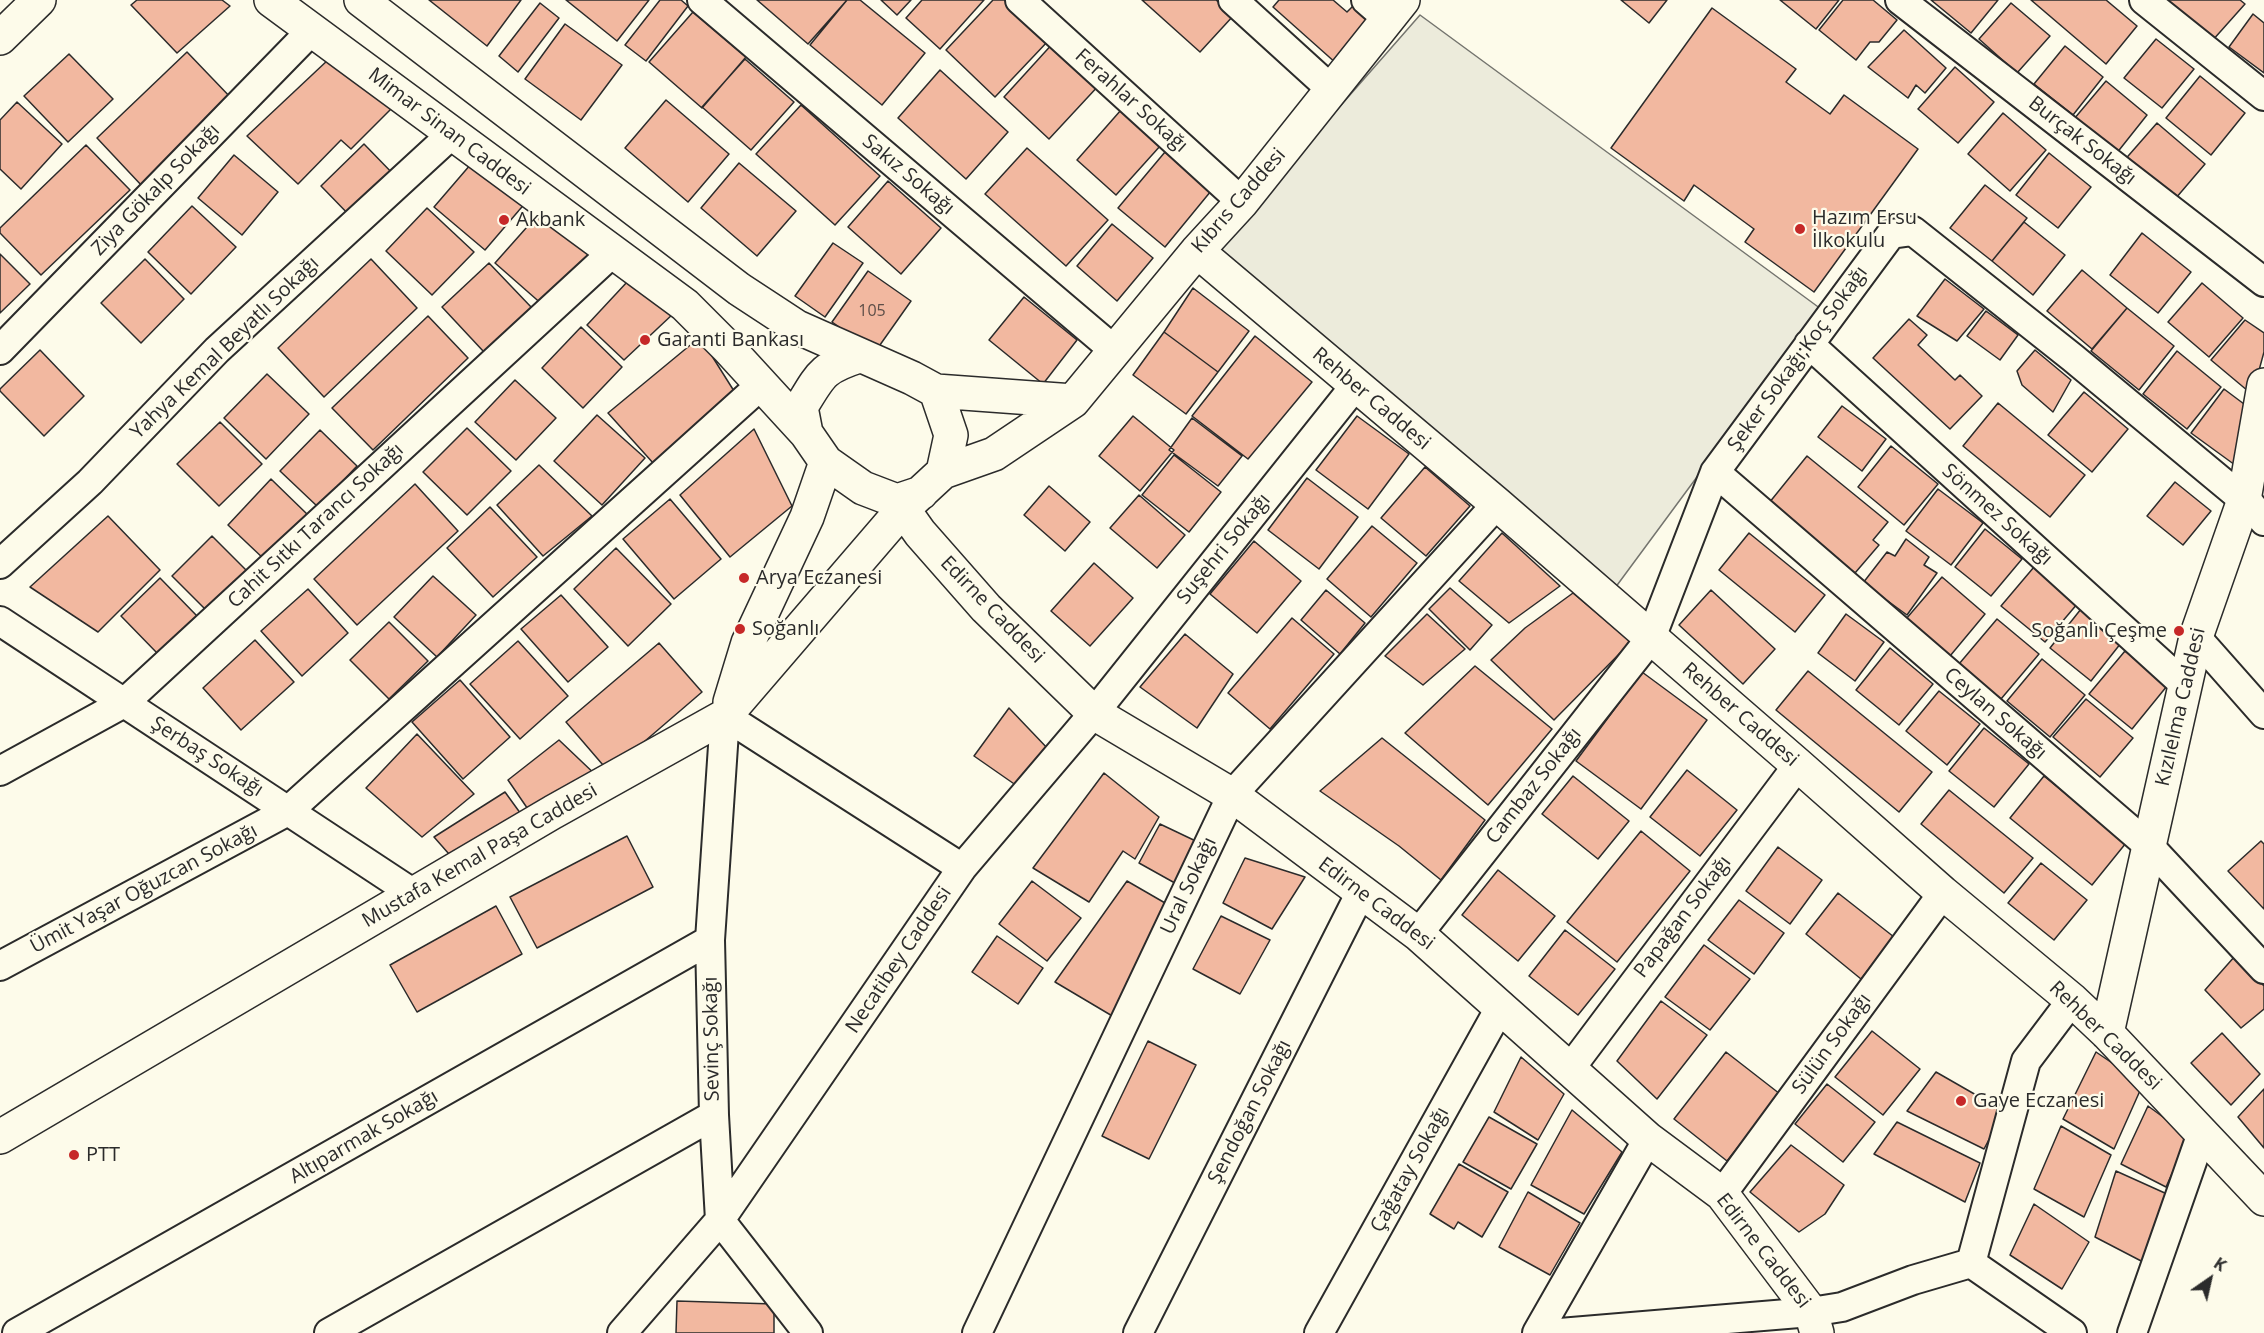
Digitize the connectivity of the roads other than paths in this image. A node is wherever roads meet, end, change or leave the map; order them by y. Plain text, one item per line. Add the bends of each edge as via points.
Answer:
1 (39, 0) edge
2 (271, 0) edge
3 (361, 0) edge
4 (702, 0) edge
5 (1020, 0) edge
6 (1233, 0) edge
7 (1900, 0) edge
8 (2144, 0) edge
9 (1386, 7) edge
10 (312, 30) junction
11 (0, 38) edge
12 (1332, 90) junction
13 (2264, 96) edge
14 (452, 134) junction
15 (1242, 202) junction
16 (1197, 251) junction
17 (612, 253) junction
18 (2264, 282) edge
19 (1809, 344) junction
20 (0, 350) edge
21 (1114, 350) junction
22 (859, 356) junction
23 (760, 385) junction
24 (2264, 385) edge
25 (1355, 386) junction
26 (936, 391) junction
27 (1073, 401) junction
28 (806, 433) junction
29 (826, 462) junction
30 (1714, 472) junction
31 (922, 491) junction
32 (1497, 504) junction
33 (2254, 504) edge
34 (0, 564) edge
35 (0, 621) edge
36 (2196, 637) junction
37 (1651, 638) junction
38 (2185, 685) junction
39 (124, 703) junction
40 (1094, 713) junction
41 (2264, 714) edge
42 (726, 716) junction
43 (1798, 765) junction
44 (0, 771) edge
45 (1232, 795) junction
46 (288, 811) junction
47 (2149, 846) junction
48 (962, 868) junction
49 (1361, 892) junction
50 (1943, 893) junction
51 (414, 894) junction
52 (1418, 934) junction
53 (710, 940) junction
54 (0, 966) edge
55 (2264, 969) edge
56 (2072, 1000) junction
57 (1501, 1006) junction
58 (2107, 1033) junction
59 (1569, 1070) junction
60 (714, 1115) junction
61 (2202, 1133) junction
62 (0, 1137) edge
63 (1648, 1139) junction
64 (1722, 1194) junction
65 (2264, 1199) edge
66 (720, 1220) junction
67 (1971, 1263) junction
68 (1814, 1323) edge
69 (18, 1333) edge
70 (329, 1333) edge
71 (622, 1333) edge
72 (808, 1333) edge
73 (977, 1333) edge
74 (1138, 1333) edge
75 (1319, 1333) edge
76 (1537, 1333) edge
77 (1560, 1333) edge
78 (2072, 1333) edge
79 (2132, 1333) edge

1 - 11 main road
2 - 10 main road, Mimar Sinan Caddesi
3 - 22 main road via 739,289 797,327
4 - 21 street, Sakız Sokağı
5 - 15 street, Ferahlar Sokağı
6 - 12 street
7 - 18 street, Burçak Sokağı
8 - 13 street
9 - 12 main road, Kıbrıs Caddesi
10 - 14 main road, Mimar Sinan Caddesi
10 - 20 street, Ziya Gökalp Sokağı
12 - 15 main road, Kıbrıs Caddesi
14 - 17 main road, Mimar Sinan Caddesi
14 - 34 street, Yahya Kemal Beyatlı Sokağı via 217,350 90,482
15 - 16 main road, Kıbrıs Caddesi
16 - 21 main road, Kıbrıs Caddesi
16 - 25 main road, Rehber Caddesi
17 - 23 main road, Mimar Sinan Caddesi via 685,305
17 - 39 street, Cahit Sıtkı Tarancı Sokağı
19 - 30 street, Şeker Sokağı;Koç Sokağı
19 - 33 street, Şeker Sokağı;Koç Sokağı via 1891,234 1913,231
19 - 38 street, Sönmez Sokağı
21 - 27 main road, Kıbrıs Caddesi
22 - 26 main road
22 - 28 main road via 819,376 801,407
23 - 28 main road, Mimar Sinan Caddesi
23 - 46 street, Ümit Yaşar Oğuzcan Sokağı
24 - 33 main road, Kızılelma Caddesi
25 - 32 main road, Rehber Caddesi
25 - 40 street, Suşehri Sokağı
26 - 27 main road
26 - 31 main road via 951,435
27 - 31 main road, Kıbrıs Caddesi via 994,454
28 - 29 main road
29 - 31 main road via 863,488 897,501
29 - 42 main road via 807,517 748,643
30 - 37 street, Şeker Sokağı;Koç Sokağı
30 - 47 street, Ceylan Sokağı
31 - 40 main road, Edirne Caddesi via 920,533 986,608
31 - 42 main road
32 - 37 main road, Rehber Caddesi
32 - 45 street, Ural Sokağı
33 - 36 main road, Kızılelma Caddesi
35 - 39 street, Şerbaş Sokağı
36 - 38 main road, Kızılelma Caddesi
36 - 41 street
37 - 43 main road, Rehber Caddesi
37 - 52 street, Cambaz Sokağı
38 - 47 main road, Kızılelma Caddesi
39 - 44 street, Cahit Sıtkı Tarancı Sokağı
39 - 46 street, Şerbaş Sokağı
40 - 45 main road, Edirne Caddesi
40 - 48 street, Necatibey Caddesi
42 - 48 street
42 - 51 main road, Mustafa Kemal Paşa Caddesi
42 - 53 street, Sevinç Sokağı
43 - 50 main road, Rehber Caddesi
43 - 59 street, Papağan Sokağı
45 - 49 main road, Edirne Caddesi
45 - 73 street, Ural Sokağı
46 - 51 street, Şerbaş Sokağı
46 - 54 street, Ümit Yaşar Oğuzcan Sokağı
47 - 55 street, Ceylan Sokağı
47 - 58 main road, Kızılelma Caddesi
48 - 66 street, Necatibey Caddesi
49 - 52 main road, Edirne Caddesi
49 - 74 street, Şendoğan Sokağı
50 - 56 main road, Rehber Caddesi
50 - 64 street, Sülün Sokağı
51 - 62 main road, Mustafa Kemal Paşa Caddesi
52 - 57 main road, Edirne Caddesi
53 - 60 street, Sevinç Sokağı
53 - 69 street, Altıparmak Sokağı
56 - 58 main road, Rehber Caddesi
56 - 67 street via 2026,1061
57 - 59 main road, Edirne Caddesi
57 - 75 street, Çağatay Sokağı
58 - 61 main road, Rehber Caddesi
59 - 63 main road, Edirne Caddesi
60 - 66 street, Sevinç Sokağı
60 - 70 street
61 - 65 main road, Rehber Caddesi
61 - 79 street
63 - 64 main road, Edirne Caddesi
63 - 76 street
64 - 68 main road, Edirne Caddesi
66 - 71 street, Necatibey Caddesi
66 - 72 street
67 - 68 street via 1842,1307
67 - 78 street
68 - 77 street

